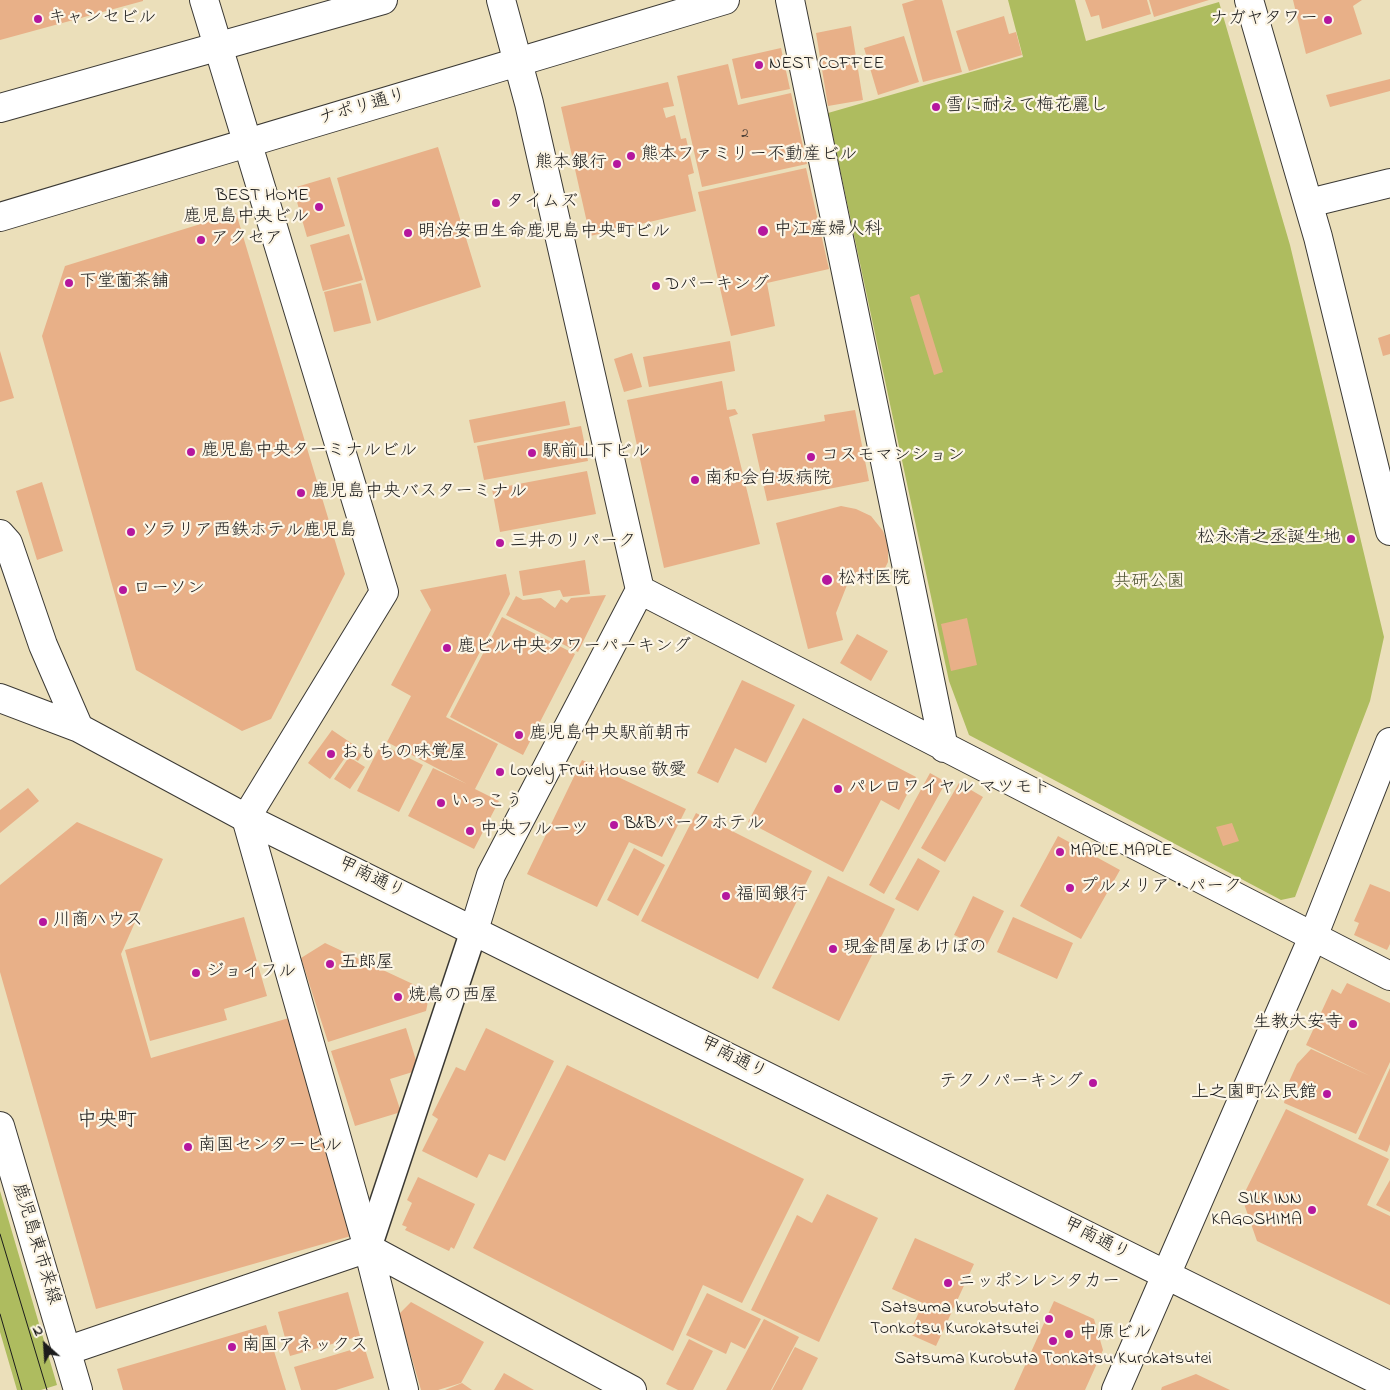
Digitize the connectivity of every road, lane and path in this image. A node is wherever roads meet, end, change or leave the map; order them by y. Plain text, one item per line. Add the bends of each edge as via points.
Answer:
1 (204, 0) edge
2 (383, 0) edge
3 (501, 0) edge
4 (725, 0) edge
5 (790, 0) edge
6 (1249, 0) edge
7 (218, 47) junction
8 (518, 63) junction
9 (0, 108) edge
10 (249, 142) junction
11 (1390, 183) edge
12 (1308, 203) junction
13 (0, 217) edge
14 (1390, 531) edge
15 (0, 534) edge
16 (640, 590) junction
17 (0, 698) edge
18 (79, 728) junction
19 (1390, 742) edge
20 (944, 748) junction
21 (246, 818) junction
22 (474, 930) junction
23 (1314, 937) junction
24 (1390, 976) edge
25 (0, 1126) edge
26 (368, 1248) junction
27 (1165, 1274) junction
28 (66, 1351) junction
29 (1390, 1386) edge
30 (78, 1390) edge
31 (404, 1390) edge
32 (632, 1390) edge
33 (1116, 1390) edge

1 - 7 street
2 - 7 street
3 - 8 street
4 - 8 street, ナポリ通り
5 - 20 street
6 - 12 street
7 - 9 street
7 - 10 street
8 - 10 street, ナポリ通り
8 - 16 street
10 - 13 street, ナポリ通り
10 - 21 street via 384,592
11 - 12 street
12 - 14 street
15 - 18 street via 8,542 43,645
16 - 20 street
16 - 22 street via 491,875
17 - 18 street, 甲南通り
18 - 21 street, 甲南通り
19 - 23 street
20 - 23 street
21 - 22 street, 甲南通り
21 - 26 street
22 - 26 street
22 - 27 street, 甲南通り
23 - 24 street
23 - 27 street
25 - 28 street, 鹿児島東市来線
26 - 28 street
26 - 31 street
26 - 32 street
27 - 29 street, 甲南通り
27 - 33 street
28 - 30 street, 鹿児島東市来線

